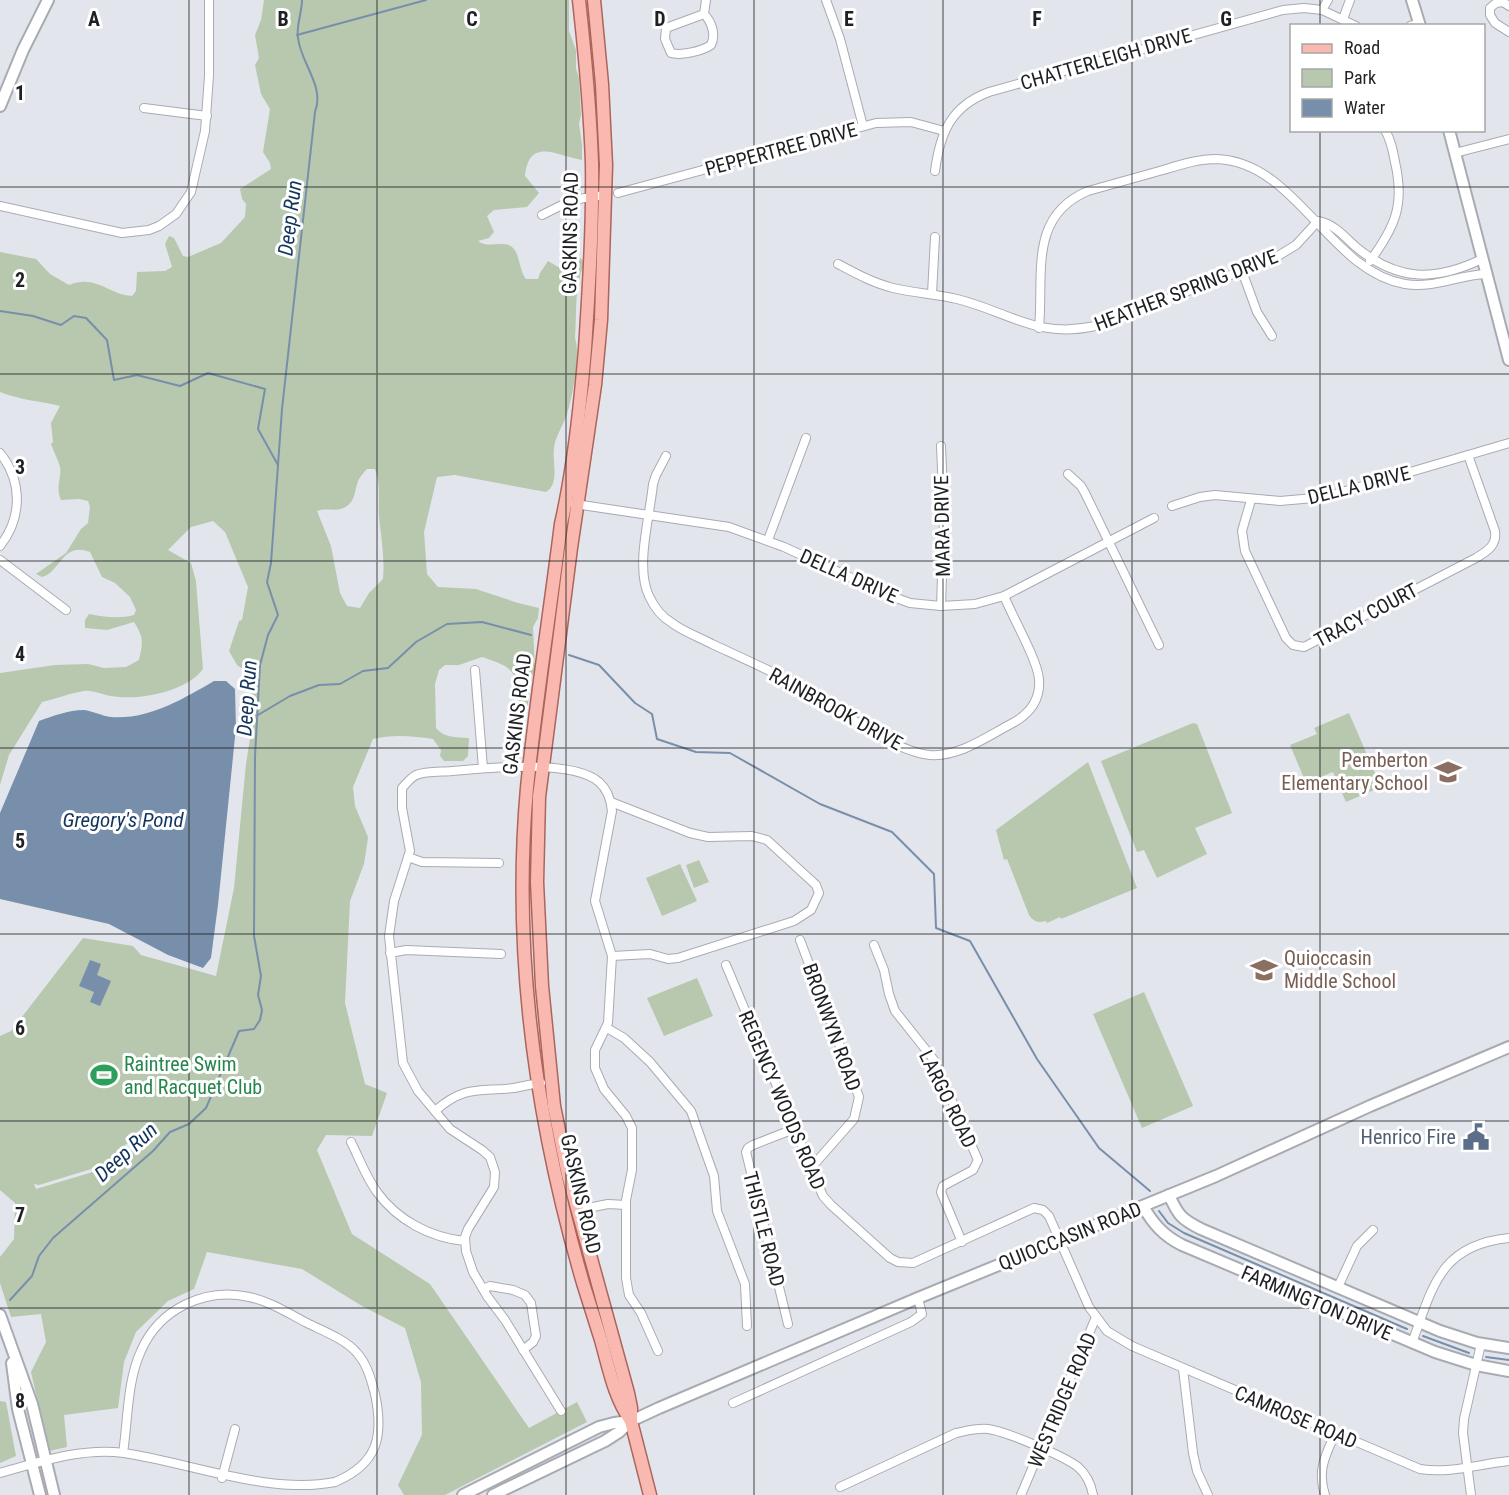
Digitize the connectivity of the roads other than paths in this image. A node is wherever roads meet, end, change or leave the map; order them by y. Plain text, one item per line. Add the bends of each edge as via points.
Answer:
1 (48, 0) edge
2 (209, 0) edge
3 (579, 0) edge
4 (594, 0) edge
5 (706, 0) edge
6 (826, 0) edge
7 (1328, 0) edge
8 (1350, 0) edge
9 (1412, 0) edge
10 (1509, 6) edge
11 (1322, 10) junction
12 (704, 14) junction
13 (1343, 19) junction
14 (1352, 24) edge
15 (1417, 24) edge
16 (1509, 32) edge
17 (4, 85) edge
18 (0, 106) edge
19 (144, 108) dead end
20 (207, 116) junction
21 (863, 126) junction
22 (944, 131) junction
23 (1386, 132) edge
24 (1450, 132) edge
25 (1509, 139) edge
26 (1455, 153) junction
27 (935, 171) dead end
28 (618, 193) dead end
29 (605, 195) junction
30 (591, 197) junction
31 (0, 206) edge
32 (542, 215) dead end
33 (1318, 221) junction
34 (934, 237) dead end
35 (1372, 259) junction
36 (1482, 259) junction
37 (838, 264) dead end
38 (1365, 267) junction
39 (1242, 271) junction
40 (1486, 274) junction
41 (932, 294) junction
42 (1039, 328) junction
43 (1272, 336) dead end
44 (1509, 360) edge
45 (806, 438) dead end
46 (1509, 443) edge
47 (941, 446) dead end
48 (0, 453) edge
49 (1468, 455) junction
50 (666, 456) dead end
51 (1068, 474) dead end
52 (1251, 500) junction
53 (572, 503) junction
54 (1172, 506) dead end
55 (650, 514) junction
56 (1154, 518) dead end
57 (768, 540) junction
58 (1109, 542) junction
59 (0, 546) edge
60 (0, 560) edge
61 (1004, 596) junction
62 (941, 606) junction
63 (66, 610) dead end
64 (1159, 645) dead end
65 (475, 670) dead end
66 (537, 767) junction
67 (483, 768) junction
68 (611, 802) junction
69 (408, 858) junction
70 (499, 863) dead end
71 (800, 940) dead end
72 (874, 945) dead end
73 (390, 953) junction
74 (501, 954) dead end
75 (612, 956) junction
76 (726, 965) dead end
77 (607, 1028) junction
78 (1509, 1047) edge
79 (552, 1081) junction
80 (539, 1083) junction
81 (435, 1111) junction
82 (794, 1129) junction
83 (351, 1142) dead end
84 (810, 1168) junction
85 (1168, 1195) junction
86 (626, 1205) junction
87 (1143, 1206) junction
88 (578, 1210) junction
89 (1373, 1230) dead end
90 (1509, 1238) edge
91 (1059, 1240) junction
92 (465, 1241) junction
93 (962, 1242) junction
94 (1338, 1287) junction
95 (483, 1289) junction
96 (918, 1298) junction
97 (0, 1315) edge
98 (1096, 1317) junction
99 (1420, 1323) junction
100 (788, 1324) dead end
101 (747, 1326) dead end
102 (1412, 1342) junction
103 (1481, 1344) junction
104 (10, 1345) junction
105 (1509, 1348) edge
106 (523, 1350) junction
107 (658, 1351) dead end
108 (1476, 1365) junction
109 (1183, 1369) junction
110 (1509, 1371) edge
111 (733, 1403) dead end
112 (561, 1411) dead end
113 (631, 1421) junction
114 (235, 1429) dead end
115 (1335, 1434) junction
116 (1041, 1449) junction
117 (123, 1453) junction
118 (46, 1461) junction
119 (1509, 1461) edge
120 (32, 1464) junction
121 (1467, 1468) junction
122 (0, 1473) edge
123 (222, 1478) junction
124 (840, 1486) dead end
125 (40, 1495) edge
126 (54, 1495) edge
127 (463, 1495) edge
128 (493, 1495) edge
129 (650, 1495) edge
130 (1021, 1495) edge
131 (1093, 1495) edge
132 (1208, 1495) edge
133 (1325, 1495) edge
134 (1471, 1495) edge

1 - 17 street
2 - 20 street
3 - 30 main road, GASKINS ROAD via 590,112
4 - 29 main road, GASKINS ROAD via 602,84
5 - 12 street
6 - 21 street
7 - 11 street
8 - 13 street
9 - 15 street
10 - 16 street via 1500,2 1490,11 1491,18
11 - 13 street, CHATTERLEIGH DRIVE
11 - 22 street, CHATTERLEIGH DRIVE via 1283,10 989,92 964,105
12 - 12 street via 666,28 665,39 671,53 711,45 714,38
13 - 14 street, CHATTERLEIGH DRIVE
17 - 18 street
19 - 20 street
20 - 31 street via 191,192 176,214 159,226 122,233
21 - 22 street, PEPPERTREE DRIVE via 901,121
21 - 28 street, PEPPERTREE DRIVE
22 - 27 street, CHATTERLEIGH DRIVE
23 - 35 street via 1398,174 1400,199 1391,229
24 - 26 street
25 - 26 street
26 - 36 street
29 - 30 street
29 - 53 main road, GASKINS ROAD via 595,385
30 - 32 street via 564,203
30 - 53 main road, GASKINS ROAD via 589,287
33 - 35 street via 1331,225
33 - 38 street via 1323,233
33 - 39 street, HEATHER SPRING DRIVE via 1285,254
33 - 42 street via 1263,174 1226,160 1197,161 1088,191 1066,204 1046,232
34 - 41 street
35 - 36 street via 1395,272 1425,275
35 - 38 street
36 - 40 street
37 - 41 street, HEATHER SPRING DRIVE via 891,287
38 - 40 street via 1392,281 1419,285
39 - 42 street, HEATHER SPRING DRIVE via 1095,326
39 - 43 street via 1257,312
40 - 44 street
41 - 42 street, HEATHER SPRING DRIVE
45 - 57 street
46 - 49 street, DELLA DRIVE
47 - 62 street, MARA DRIVE
48 - 59 street via 13,475 17,502 10,532
49 - 52 street, DELLA DRIVE via 1325,497
49 - 52 street, TRACY COURT via 1495,531 1492,546 1304,647 1293,645 1286,638 1245,551 1242,531
50 - 55 street, RAINBROOK DRIVE via 656,475
51 - 58 street via 1081,486
52 - 54 street, DELLA DRIVE via 1215,495
53 - 55 street, DELLA DRIVE
53 - 66 main road, GASKINS ROAD
55 - 57 street, DELLA DRIVE via 718,525
55 - 61 street, RAINBROOK DRIVE via 642,571 649,596 664,617 794,682 916,752 934,755 959,751 1018,721 1034,704 1039,685 1037,668
56 - 58 street, DELLA DRIVE
57 - 62 street, DELLA DRIVE via 891,596 910,603
58 - 61 street, DELLA DRIVE
58 - 64 street
60 - 63 street
61 - 62 street, DELLA DRIVE via 975,604
65 - 67 street
66 - 67 street
66 - 68 street via 598,780
66 - 79 main road, GASKINS ROAD via 537,882
66 - 80 main road, GASKINS ROAD via 524,855 524,918
67 - 69 street via 416,775 402,788
68 - 75 street via 595,900
68 - 75 street via 690,833 767,840 816,885 819,893 811,910 794,921 678,957
69 - 70 street via 422,862
69 - 73 street via 391,915
71 - 84 street, BRONWYN ROAD via 859,1097 854,1119
72 - 93 street, LARGO ROAD via 896,1011 934,1060 978,1161 973,1170 943,1186 941,1192
73 - 74 street via 406,950
73 - 81 street via 403,1063 418,1091
75 - 77 street
76 - 82 street, REGENCY WOODS ROAD
77 - 86 street via 595,1050 595,1068 604,1089 632,1128 632,1170
77 - 101 street via 650,1062 694,1117 714,1176 717,1211 746,1284
78 - 85 street, QUIOCCASIN ROAD
79 - 80 street
79 - 88 main road, GASKINS ROAD via 562,1146
80 - 81 street via 467,1091
80 - 113 main road, GASKINS ROAD via 568,1229 619,1403
81 - 92 street via 450,1129 490,1157 495,1172 491,1193 471,1223
82 - 84 street, REGENCY WOODS ROAD
82 - 100 street, THISTLE ROAD via 753,1145 746,1152
83 - 92 street via 376,1191 399,1214 440,1238
84 - 93 street, REGENCY WOODS ROAD via 826,1200 898,1262 914,1263
85 - 87 street, QUIOCCASIN ROAD
85 - 94 street, FARMINGTON DRIVE via 1184,1221
86 - 88 street
86 - 107 street via 629,1294
87 - 91 street, QUIOCCASIN ROAD
87 - 102 street, FARMINGTON DRIVE via 1164,1234 1182,1245
88 - 113 main road, GASKINS ROAD via 628,1393
89 - 94 street via 1357,1246
90 - 99 street via 1477,1244 1450,1262
91 - 93 street, REGENCY WOODS ROAD via 1046,1212 1037,1208
91 - 96 street, QUIOCCASIN ROAD
91 - 98 street, WESTRIDGE ROAD
92 - 95 street via 472,1272
94 - 99 street, FARMINGTON DRIVE
95 - 106 street
95 - 106 street via 490,1286 513,1290 531,1303 536,1336
96 - 111 street via 922,1314 911,1322
96 - 113 street, QUIOCCASIN ROAD
97 - 104 street
98 - 109 street, CAMROSE ROAD via 1107,1331 1132,1346
98 - 116 street, WESTRIDGE ROAD
99 - 102 street
99 - 103 street, FARMINGTON DRIVE
102 - 108 street, FARMINGTON DRIVE
103 - 105 street, FARMINGTON DRIVE
103 - 108 street
104 - 118 street via 32,1404
104 - 120 street via 18,1408
106 - 112 street
108 - 110 street, FARMINGTON DRIVE
108 - 121 street via 1464,1419
109 - 115 street, CAMROSE ROAD
109 - 132 street via 1193,1454
113 - 127 street, QUIOCCASIN ROAD via 599,1427
113 - 128 street, QUIOCCASIN ROAD via 605,1441
113 - 129 main road, GASKINS ROAD
114 - 123 street
115 - 121 street, CAMROSE ROAD via 1420,1469
115 - 133 street via 1321,1469
116 - 124 street via 1005,1434 973,1429 956,1433
116 - 130 street, WESTRIDGE ROAD
116 - 131 street via 1077,1467 1087,1477
117 - 118 street via 86,1453
117 - 123 street
117 - 123 street via 134,1369 141,1350 159,1323 184,1305 222,1294 251,1297 338,1339 358,1353 368,1371 380,1425 374,1449 357,1470 322,1487 290,1492
118 - 120 street
118 - 126 street
119 - 121 street, CAMROSE ROAD
120 - 122 street
120 - 125 street
121 - 134 street

